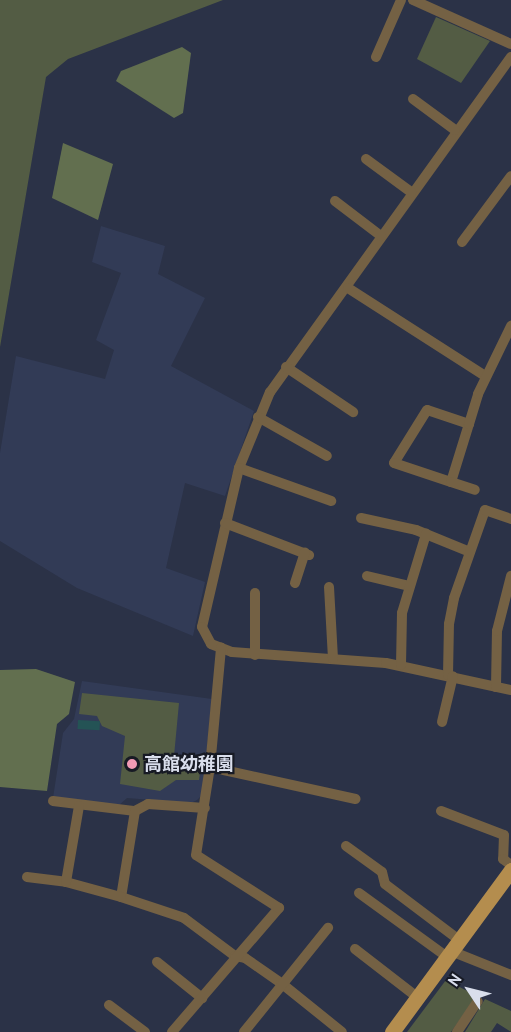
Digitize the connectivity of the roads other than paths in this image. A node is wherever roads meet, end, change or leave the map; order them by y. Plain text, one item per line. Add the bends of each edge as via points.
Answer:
1 (402, 0) edge
2 (413, 0) edge
3 (431, 4) edge
4 (511, 44) edge
5 (376, 57) dead end
6 (511, 57) edge
7 (412, 99) dead end
8 (455, 130) junction
9 (366, 159) dead end
10 (511, 176) edge
11 (411, 192) junction
12 (335, 201) dead end
13 (381, 236) junction
14 (462, 242) dead end
15 (348, 288) junction
16 (511, 326) edge
17 (286, 367) junction
18 (485, 376) junction
19 (353, 412) dead end
20 (258, 417) junction
21 (469, 424) junction
22 (327, 456) dead end
23 (239, 468) junction
24 (451, 482) junction
25 (476, 490) dead end
26 (331, 501) dead end
27 (361, 518) dead end
28 (511, 519) edge
29 (225, 523) junction
30 (426, 534) junction
31 (470, 552) junction
32 (367, 576) dead end
33 (511, 576) edge
34 (295, 583) dead end
35 (409, 586) junction
36 (329, 587) dead end
37 (255, 593) dead end
38 (221, 648) junction
39 (255, 655) junction
40 (333, 659) junction
41 (401, 665) junction
42 (451, 675) junction
43 (496, 687) junction
44 (511, 690) edge
45 (442, 722) dead end
46 (210, 767) junction
47 (356, 799) dead end
48 (54, 801) dead end
49 (79, 806) junction
50 (205, 808) junction
51 (135, 811) junction
52 (441, 811) dead end
53 (346, 846) dead end
54 (511, 865) edge
55 (511, 870) edge
56 (27, 878) dead end
57 (66, 882) junction
58 (359, 892) dead end
59 (121, 897) junction
60 (328, 928) dead end
61 (355, 949) dead end
62 (452, 949) junction
63 (239, 957) junction
64 (157, 962) dead end
65 (511, 975) edge
66 (281, 983) junction
67 (417, 997) junction
68 (202, 998) junction
69 (478, 1001) dead end
70 (109, 1005) dead end
71 (145, 1032) edge
72 (172, 1032) edge
73 (244, 1032) edge
74 (342, 1032) edge
75 (392, 1032) edge
76 (457, 1032) edge

1 - 5 street
2 - 3 street
3 - 4 street
6 - 8 street
7 - 8 street
8 - 11 street
9 - 11 street
10 - 14 street
11 - 13 street
12 - 13 street
13 - 15 street
15 - 17 street
15 - 18 street
16 - 18 street
17 - 19 street
17 - 20 street
18 - 21 street
20 - 22 street
20 - 23 street
21 - 24 street
21 - 24 street via 427,410 394,463
23 - 26 street
23 - 29 street
24 - 25 street
27 - 30 street
28 - 31 street via 485,510
29 - 34 street via 307,554
29 - 38 street via 202,627 212,644
30 - 31 street
30 - 35 street
31 - 42 street via 449,624
32 - 35 street
33 - 43 street via 497,631
35 - 41 street via 402,614
36 - 40 street
37 - 39 street
38 - 39 street
38 - 46 street
39 - 40 street
40 - 41 street
41 - 42 street
42 - 43 street
42 - 45 street
43 - 44 street
46 - 47 street
46 - 50 street
48 - 49 street
49 - 51 street
49 - 57 street
50 - 51 street via 148,804
50 - 63 street via 196,855 279,909
51 - 59 street
52 - 54 street via 504,835 503,859
53 - 62 street via 382,872 385,884
55 - 62 main road
56 - 57 street
57 - 59 street
58 - 62 street
59 - 63 street via 184,918
60 - 66 street
61 - 67 street
62 - 65 street
62 - 67 main road
63 - 66 street
63 - 68 street
64 - 68 street
66 - 73 street
66 - 74 street
67 - 75 main road
68 - 72 street
69 - 76 street
70 - 71 street

